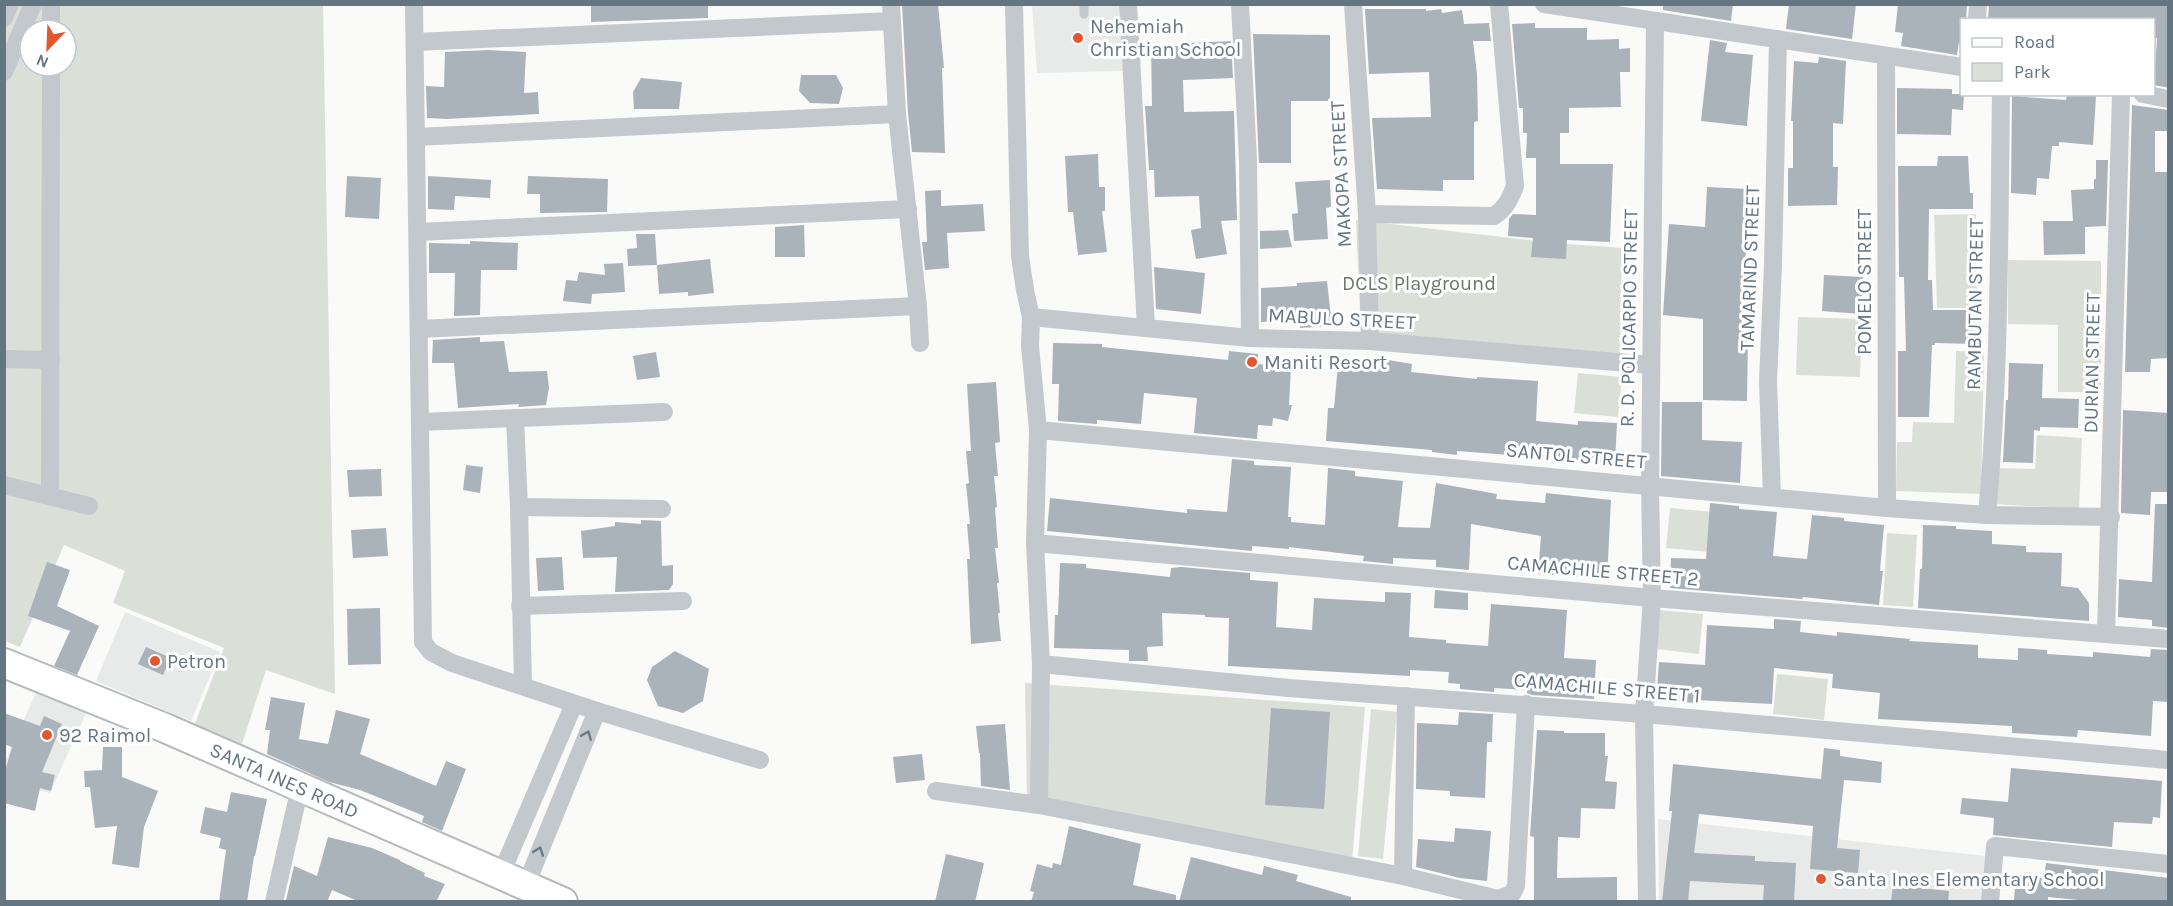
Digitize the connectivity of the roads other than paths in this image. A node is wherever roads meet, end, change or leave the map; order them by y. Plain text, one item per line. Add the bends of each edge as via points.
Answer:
1 (10, 4) edge
2 (33, 4) edge
3 (414, 4) edge
4 (1014, 4) edge
5 (1128, 4) edge
6 (1240, 4) edge
7 (1353, 4) edge
8 (1498, 4) edge
9 (1544, 4) edge
10 (891, 13) edge
11 (4, 18) edge
12 (1655, 23) junction
13 (1778, 39) junction
14 (415, 42) junction
15 (1886, 56) junction
16 (1960, 67) edge
17 (4, 72) edge
18 (51, 78) edge
19 (2001, 96) edge
20 (2121, 96) edge
21 (2153, 96) edge
22 (2169, 99) edge
23 (897, 114) junction
24 (416, 137) junction
25 (908, 209) junction
26 (1367, 214) junction
27 (418, 232) junction
28 (918, 306) junction
29 (1031, 317) junction
30 (1146, 327) junction
31 (419, 328) junction
32 (1250, 338) junction
33 (1370, 341) junction
34 (920, 343) dead end
35 (4, 359) edge
36 (51, 360) junction
37 (1651, 365) junction
38 (664, 412) dead end
39 (515, 418) junction
40 (421, 422) junction
41 (1038, 430) junction
42 (4, 485) edge
43 (1650, 486) junction
44 (50, 496) junction
45 (1772, 497) junction
46 (89, 506) dead end
47 (519, 507) junction
48 (662, 508) dead end
49 (1887, 508) junction
50 (1987, 515) junction
51 (2111, 517) junction
52 (1035, 543) junction
53 (1652, 598) junction
54 (683, 601) dead end
55 (520, 606) junction
56 (2106, 633) junction
57 (2169, 639) edge
58 (4, 663) edge
59 (1041, 664) junction
60 (523, 686) junction
61 (1406, 696) junction
62 (574, 704) junction
63 (1526, 704) junction
64 (597, 711) junction
65 (1644, 714) junction
66 (551, 758) junction
67 (760, 760) dead end
68 (2169, 760) edge
69 (574, 767) junction
70 (300, 787) junction
71 (936, 792) dead end
72 (1039, 804) junction
73 (529, 808) junction
74 (552, 818) junction
75 (2169, 864) edge
76 (1403, 876) junction
77 (514, 880) junction
78 (274, 902) edge
79 (563, 902) edge
80 (1647, 902) edge
81 (1990, 902) edge

1 - 11 street
2 - 17 street
3 - 14 street
4 - 29 street via 1020,256
5 - 30 street
6 - 32 street via 1248,160
7 - 26 street, MAKOPA STREET
8 - 26 street via 1515,186 1510,199 1494,216
9 - 12 street
10 - 14 street
10 - 23 street
12 - 13 street
12 - 37 street, R. D. POLICARPIO STREET
13 - 15 street
13 - 45 street, TAMARIND STREET via 1768,381
14 - 24 street
15 - 16 street
15 - 49 street, POMELO STREET
18 - 36 street
19 - 50 street, RAMBUTAN STREET via 1998,342
20 - 51 street, DURIAN STREET
21 - 22 street
23 - 24 street
23 - 25 street
24 - 27 street
25 - 27 street
25 - 28 street
26 - 33 street, MAKOPA STREET
27 - 31 street
28 - 31 street
28 - 34 street
29 - 30 street, MABULO STREET
29 - 41 street
30 - 32 street, MABULO STREET
31 - 40 street
32 - 33 street, MABULO STREET
33 - 37 street, MABULO STREET
35 - 36 street
36 - 44 street
37 - 43 street, R. D. POLICARPIO STREET
38 - 39 street
39 - 40 street
39 - 47 street
40 - 60 street via 423,642 431,652 452,663
41 - 43 street, SANTOL STREET
41 - 52 street
42 - 44 street
43 - 45 street, SANTOL STREET
43 - 53 street, R. D. POLICARPIO STREET
44 - 46 street
45 - 49 street, SANTOL STREET
47 - 48 street
47 - 55 street
49 - 50 street, SANTOL STREET
50 - 51 street, SANTOL STREET
51 - 56 street, DURIAN STREET
52 - 53 street, CAMACHILE STREET 2
52 - 59 street
53 - 56 street, CAMACHILE STREET 2
53 - 65 street, R. D. POLICARPIO STREET
54 - 55 street
55 - 60 street
56 - 57 street, CAMACHILE STREET 2
58 - 70 main road, SANTA INES ROAD
59 - 61 street, CAMACHILE STREET 1
59 - 72 street
60 - 62 street
61 - 63 street, CAMACHILE STREET 1
61 - 76 street
62 - 64 street
62 - 66 street
63 - 65 street, CAMACHILE STREET 1
63 - 76 street via 1516,886 1512,894 1498,899
64 - 67 street
69 -> 64 street
65 - 68 street, CAMACHILE STREET 1
65 - 80 street, R. D. POLICARPIO STREET
66 - 69 street
66 - 73 street
69 - 74 street
70 - 77 main road, SANTA INES ROAD
70 - 78 street
71 - 72 street
72 - 76 street
73 - 74 street
73 - 77 street
77 -> 74 street
75 - 81 street via 1995,846
77 - 79 main road, SANTA INES ROAD

